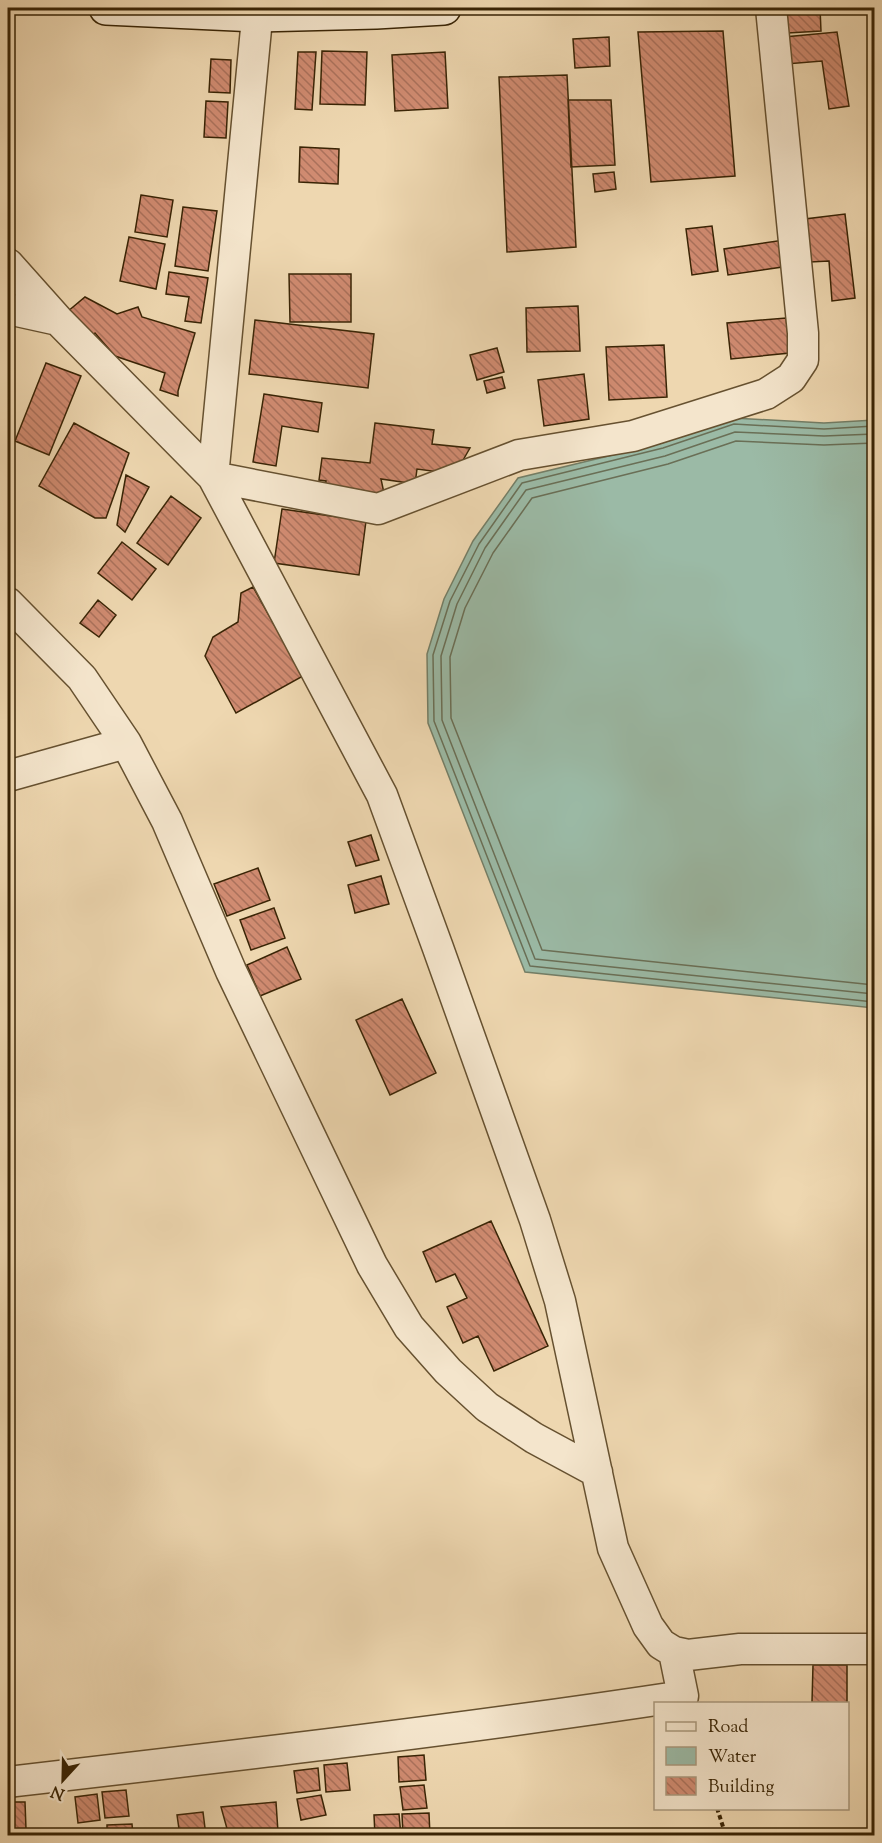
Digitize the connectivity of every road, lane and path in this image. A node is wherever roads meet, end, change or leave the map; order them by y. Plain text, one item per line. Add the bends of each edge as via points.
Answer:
1 (106, 8) edge
2 (444, 8) edge
3 (771, 8) edge
4 (258, 11) edge
5 (8, 264) edge
6 (8, 309) edge
7 (58, 320) junction
8 (213, 477) junction
9 (8, 603) edge
10 (126, 743) junction
11 (8, 776) edge
12 (597, 1472) junction
13 (874, 1649) edge
14 (674, 1652) junction
15 (8, 1782) edge
16 (717, 1810) edge
17 (726, 1836) edge

1 - 4 street
2 - 4 street
3 - 8 street via 803,333 803,360 791,378 766,394 633,436 519,455 378,509
4 - 8 street
5 - 7 street
6 - 7 street
7 - 8 street
8 - 12 street via 382,795 535,1220 560,1301
9 - 10 street via 82,678
10 - 11 street
10 - 12 street via 167,820 231,971 372,1265 409,1327 487,1407
12 - 14 street via 613,1548 648,1626 661,1644
13 - 14 street via 740,1649 688,1655
14 - 15 street via 683,1696 283,1750
16 - 17 path

